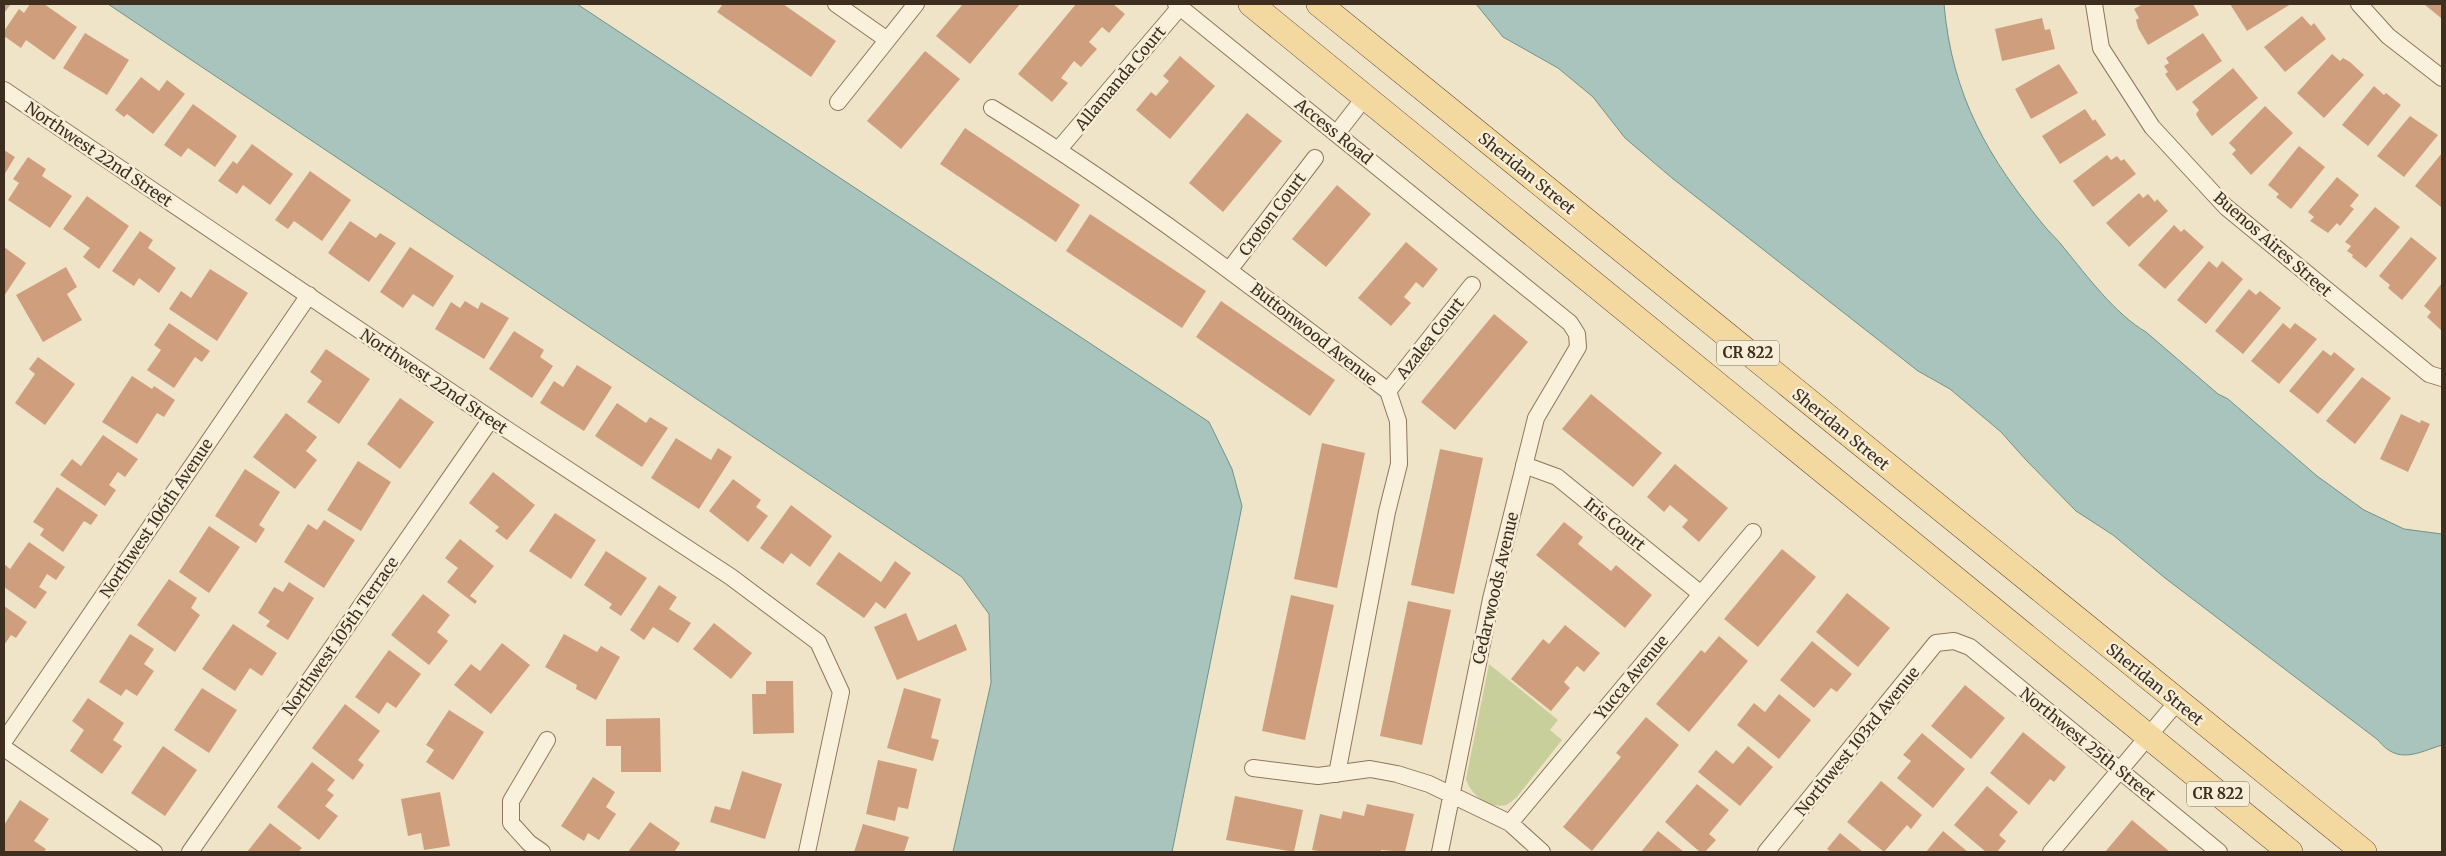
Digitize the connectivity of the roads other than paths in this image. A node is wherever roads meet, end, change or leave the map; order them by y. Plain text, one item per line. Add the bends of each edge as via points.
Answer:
1 (836, 4) edge
2 (916, 4) edge
3 (1251, 4) edge
4 (1319, 4) edge
5 (2094, 4) edge
6 (2359, 4) edge
7 (1178, 5) edge
8 (886, 39) junction
9 (2442, 78) edge
10 (4, 90) edge
11 (1365, 97) junction
12 (838, 102) dead end
13 (992, 108) dead end
14 (1337, 133) junction
15 (1059, 149) junction
16 (1315, 158) dead end
17 (1230, 269) junction
18 (1472, 285) dead end
19 (309, 295) junction
20 (1577, 334) joint
21 (2442, 378) edge
22 (1388, 391) junction
23 (490, 419) junction
24 (1524, 465) junction
25 (1753, 532) dead end
26 (1700, 594) junction
27 (1954, 641) joint
28 (2177, 702) junction
29 (2147, 736) junction
30 (4, 740) edge
31 (547, 740) dead end
32 (4, 748) edge
33 (1253, 768) dead end
34 (2119, 769) junction
35 (1337, 774) junction
36 (1452, 794) junction
37 (1510, 823) junction
38 (154, 852) edge
39 (190, 852) edge
40 (542, 852) edge
41 (807, 852) edge
42 (1440, 852) edge
43 (1542, 852) edge
44 (1766, 852) edge
45 (2051, 852) edge
46 (2219, 852) edge
47 (2290, 852) edge
48 (2364, 852) edge

1 - 8 street
2 - 8 street
3 - 11 main road, CR 822
4 - 28 main road, Sheridan Street / CR 822
5 - 21 street, Buenos Aires Street via 2100,48 2152,127 2226,207 2429,374
6 - 9 street via 2388,36
7 - 14 street, Access Road
7 - 15 street, Allamanda Court
8 - 12 street
10 - 19 street, Northwest 22nd Street
11 - 14 street
11 - 29 main road, CR 822
13 - 15 street, Buttonwood Avenue
14 - 20 street, Access Road via 1570,323
15 - 17 street, Buttonwood Avenue
16 - 17 street, Croton Court
17 - 22 street, Buttonwood Avenue
18 - 22 street, Azalea Court
19 - 23 street, Northwest 22nd Street
19 - 30 street, Northwest 106th Avenue
20 - 24 street, Cedarwoods Avenue via 1578,347 1536,418
22 - 35 street, Buttonwood Avenue via 1398,421 1399,464
23 - 39 street, Northwest 105th Terrace
23 - 41 street, Northwest 22nd Street via 731,578 818,642 841,692
24 - 26 street, Iris Court via 1557,477
24 - 36 street, Cedarwoods Avenue via 1491,599
25 - 26 street, Yucca Avenue
26 - 37 street, Yucca Avenue
27 - 34 street, Northwest 25th Street via 1970,647
27 - 44 street, Northwest 103rd Avenue via 1936,643
28 - 29 street
28 - 48 main road, Sheridan Street / CR 822
29 - 34 street
29 - 47 main road, CR 822
31 - 40 street via 510,801 511,823
32 - 38 street
33 - 35 street via 1318,776
34 - 45 street
34 - 46 street, Northwest 25th Street
35 - 36 street via 1370,769 1429,784
36 - 37 street
36 - 42 street, Cedarwoods Avenue
37 - 43 street

